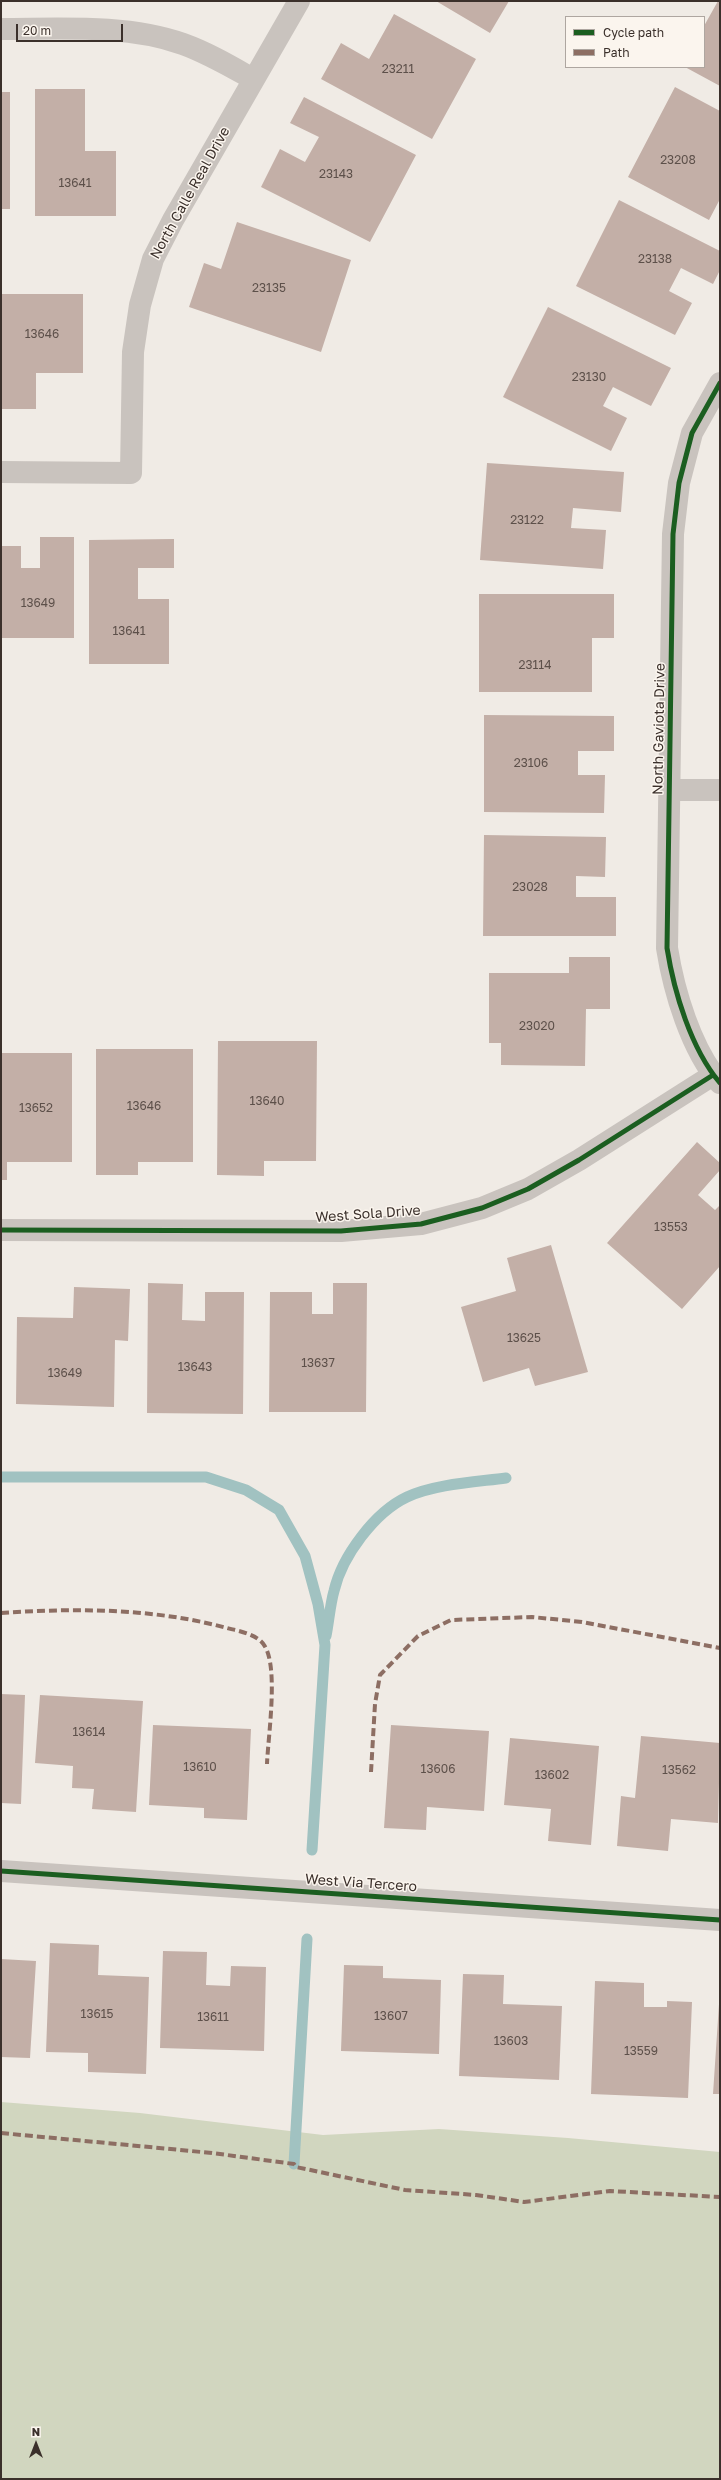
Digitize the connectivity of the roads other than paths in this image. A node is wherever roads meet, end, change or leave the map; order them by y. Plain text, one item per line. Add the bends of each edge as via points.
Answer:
1 (299, 1) edge
2 (1, 29) edge
3 (253, 79) junction
4 (720, 383) edge
5 (1, 472) edge
6 (671, 790) junction
7 (720, 790) edge
8 (717, 1079) edge
9 (1, 1230) edge
10 (1, 1871) edge
11 (720, 1920) edge

1 - 3 street, North Calle Real Drive
2 - 3 street via 66,29 151,36 182,44 217,59
3 - 5 street, North Calle Real Drive via 172,220 153,259 140,304 133,352 131,473
4 - 6 street, North Gaviota Drive via 692,432 679,483 673,534
6 - 7 street
6 - 8 street, North Gaviota Drive via 667,948 686,1021
8 - 9 street, West Sola Drive via 528,1188 482,1208 421,1224 341,1231
10 - 11 street, West Via Tercero

